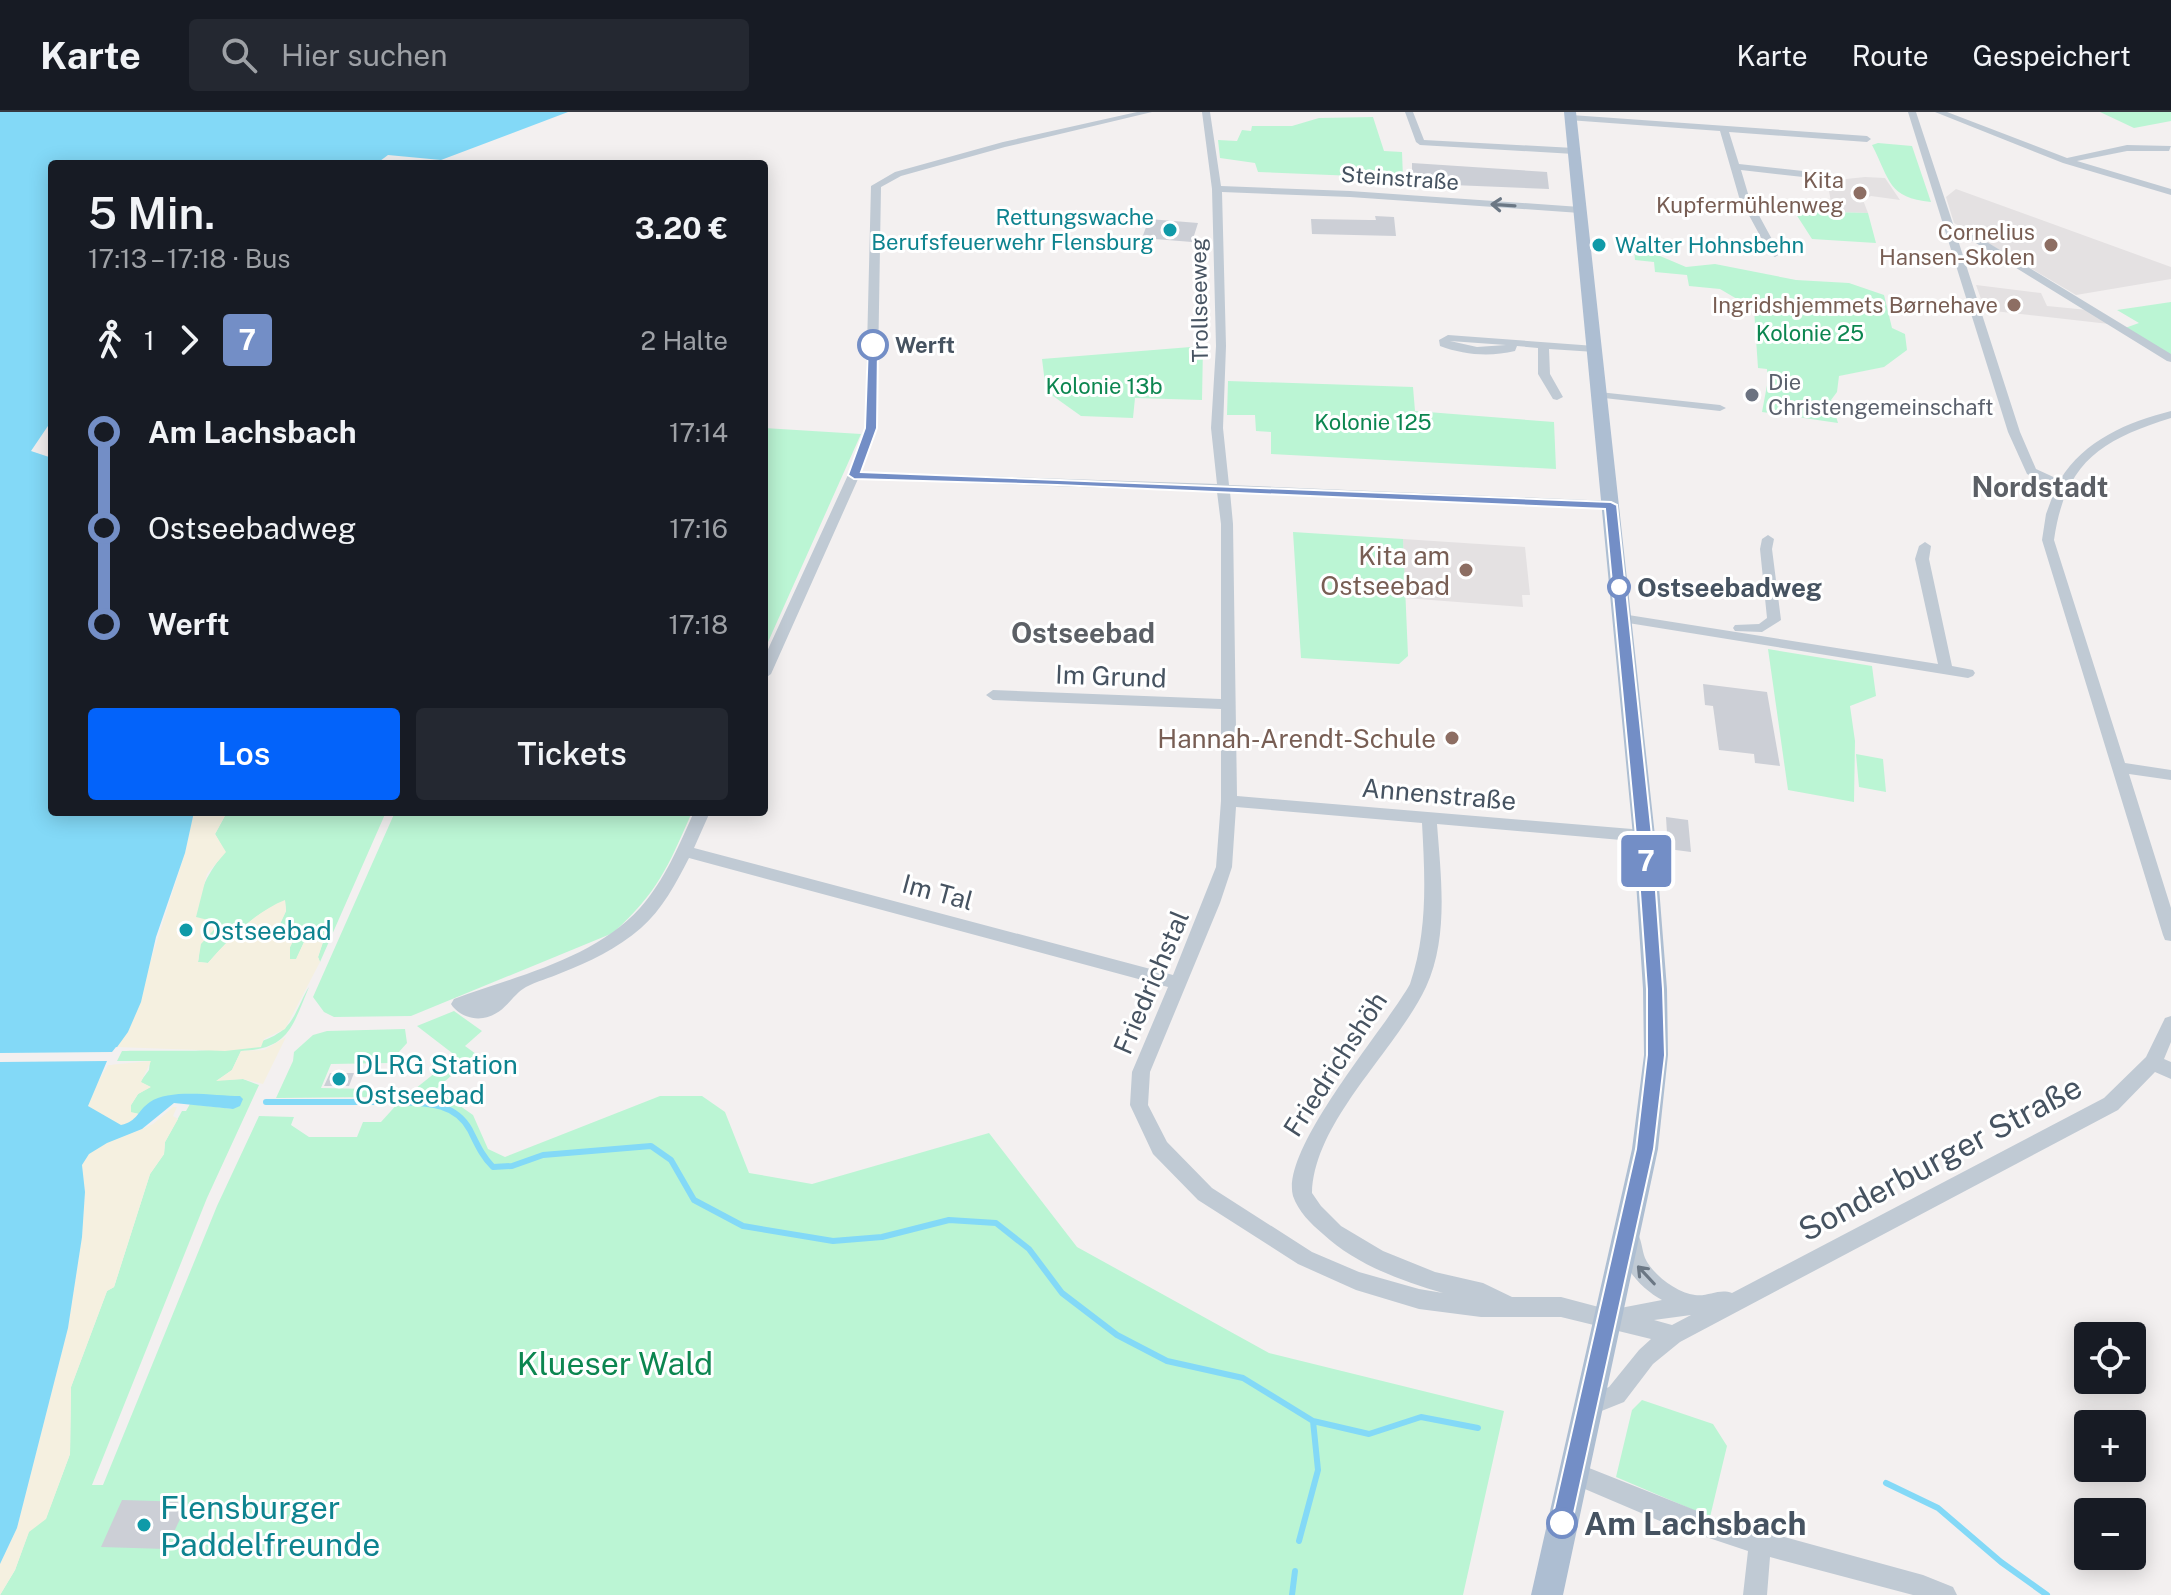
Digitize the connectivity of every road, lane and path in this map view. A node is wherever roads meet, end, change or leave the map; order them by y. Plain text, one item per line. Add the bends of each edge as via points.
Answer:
1 (1148, 112) edge
2 (1206, 112) edge
3 (1409, 112) edge
4 (1912, 112) edge
5 (1939, 112) edge
6 (1571, 115) edge
7 (1724, 129) junction
8 (1867, 139) dead end
9 (2169, 148) dead end
10 (1574, 151) junction
11 (2066, 161) junction
12 (1734, 166) junction
13 (1812, 175) dead end
14 (1217, 189) junction
15 (2171, 192) edge
16 (1580, 210) junction
17 (1950, 232) junction
18 (1775, 254) dead end
19 (1512, 342) junction
20 (1543, 344) junction
21 (1595, 349) junction
22 (2171, 359) edge
23 (1599, 395) junction
24 (1557, 397) dead end
25 (1720, 408) dead end
26 (2171, 414) edge
27 (854, 475) junction
28 (2061, 485) junction
29 (1224, 488) junction
30 (1611, 505) junction
31 (1768, 539) dead end
32 (1925, 546) dead end
33 (1622, 618) junction
34 (1712, 632) junction
35 (768, 665) edge
36 (1946, 669) junction
37 (1968, 673) dead end
38 (993, 695) dead end
39 (1228, 704) junction
40 (2120, 768) junction
41 (2171, 775) edge
42 (1229, 801) junction
43 (700, 816) edge
44 (1429, 817) junction
45 (1644, 836) junction
46 (685, 851) junction
47 (2166, 894) edge
48 (2171, 935) edge
49 (518, 982) dead end
50 (1178, 983) junction
51 (2171, 1023) edge
52 (2162, 1066) edge
53 (1630, 1219) junction
54 (1746, 1296) junction
55 (1698, 1306) junction
56 (1508, 1307) junction
57 (1608, 1317) junction
58 (1673, 1335) junction
59 (1589, 1405) junction
60 (1574, 1473) junction
61 (1760, 1543) junction
62 (1547, 1595) edge
63 (1755, 1595) edge
64 (1945, 1595) edge

1 - 27 street via 973,153 898,174 876,186 871,428
2 - 14 street, Trollseeweg
3 - 10 street via 1420,142
4 - 17 street
5 - 11 street
6 - 7 street
6 - 10 main road
7 - 8 street
7 - 12 street
9 - 11 street via 2127,148
10 - 16 main road
11 - 15 street
12 - 13 street
12 - 18 street via 1744,197
16 -> 14 street, Steinstraße
14 - 29 street, Trollseeweg via 1217,428
16 - 21 main road
17 - 22 street via 1974,238
17 - 28 street via 2026,461 2039,476
19 - 19 street via 1448,338 1444,340 1453,348 1501,351 1511,349
19 - 20 street
20 - 21 street
20 - 24 street via 1544,374
21 - 23 main road
23 - 25 street
23 - 30 main road
26 - 28 street via 2102,442
27 - 29 street
27 - 35 street
28 - 40 street via 2048,540
29 - 30 street
29 - 39 street, Friedrichstal
30 - 33 main road
31 - 34 street via 1774,620 1762,628 1719,625
32 - 36 street via 1922,559
33 - 34 street
33 - 45 main road
34 - 36 street
36 - 37 street
38 - 39 street, Im Grund
39 - 42 street, Friedrichstal
40 - 41 street
40 - 47 street
42 - 44 street, Annenstraße
42 - 50 street, Friedrichstal via 1224,867
43 - 46 street
44 - 45 street, Annenstraße
44 - 56 street, Friedrichshöh via 1433,914 1418,985 1312,1144 1302,1192 1325,1225 1354,1244 1435,1281 1496,1294
45 - 53 main road via 1656,1055
46 - 49 street via 660,895 636,922 590,952
46 - 50 street, Im Tal
47 - 48 street
50 - 56 street, Friedrichstal via 1141,1072 1139,1105 1160,1148 1205,1194 1305,1258 1356,1281 1419,1299
51 - 52 street, Sonderburger Straße
52 - 54 street, Sonderburger Straße via 2111,1104
55 -> 53 street via 1661,1290 1641,1274 1633,1258
53 - 57 main road
54 - 55 street, Sonderburger Straße
54 - 58 street, Sonderburger Straße
55 - 57 street, Sonderburger Straße
56 - 57 street, Friedrichshöh via 1561,1307
57 - 58 street
57 - 59 main road
58 - 59 street, Sonderburger Straße via 1646,1357 1616,1395
59 - 60 main road
60 - 61 street via 1666,1512
60 - 62 main road
61 - 63 street
61 - 64 street via 1868,1568

